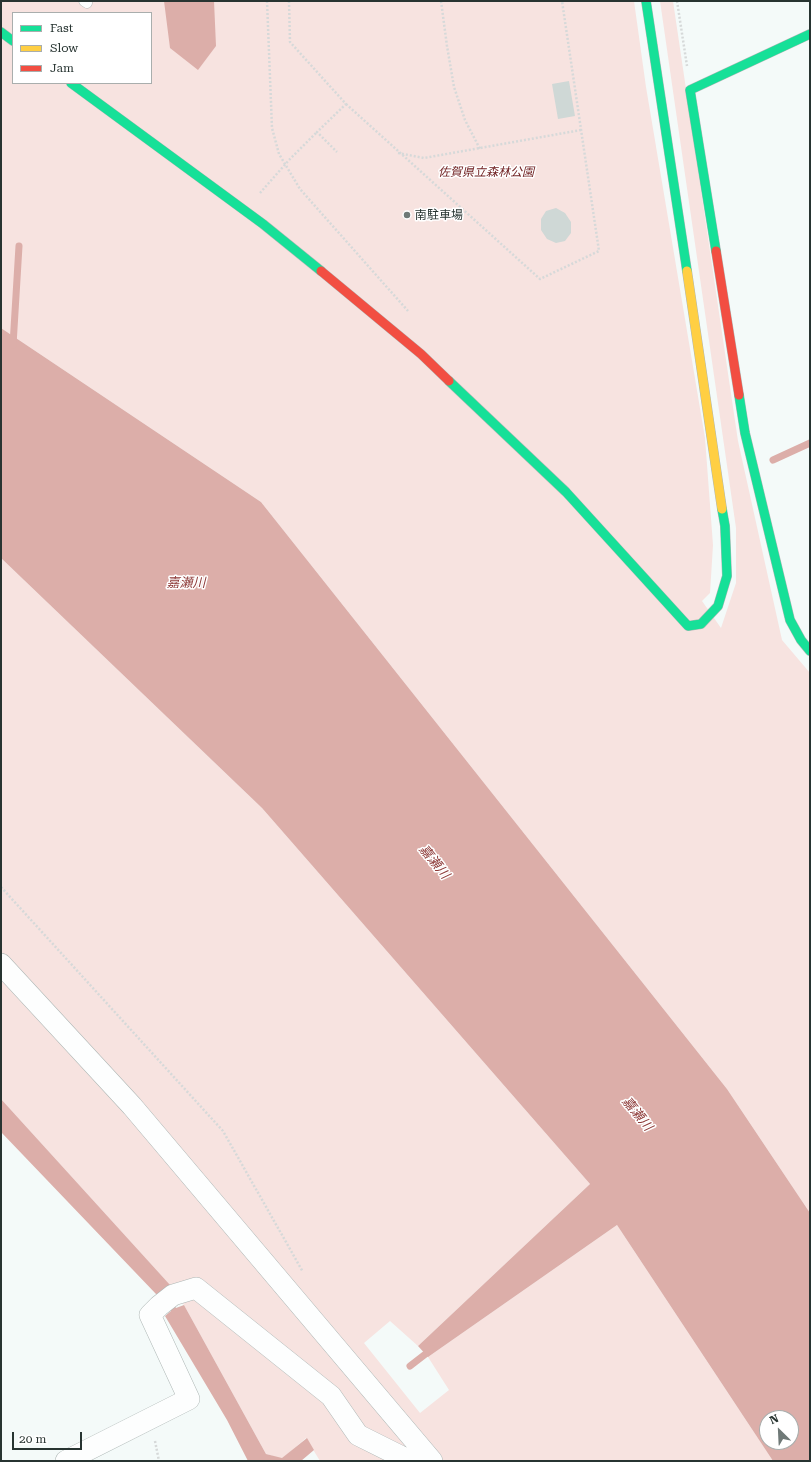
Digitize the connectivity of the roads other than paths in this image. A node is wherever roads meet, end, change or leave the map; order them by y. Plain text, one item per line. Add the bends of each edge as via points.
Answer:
1 (646, 1) edge
2 (1, 32) edge
3 (810, 34) edge
4 (12, 40) edge
5 (72, 84) edge
6 (810, 652) edge
7 (1, 964) edge
8 (66, 1461) edge
9 (410, 1461) edge
10 (432, 1461) edge

1 - 5 street via 726,526 727,576 718,606 701,624 688,626 566,492 421,354 263,224
2 - 4 street
3 - 6 street via 690,90 745,433 790,620 800,640
7 - 10 street via 132,1106
8 - 9 street via 189,1399 150,1315 166,1300 196,1288 330,1396 358,1435

